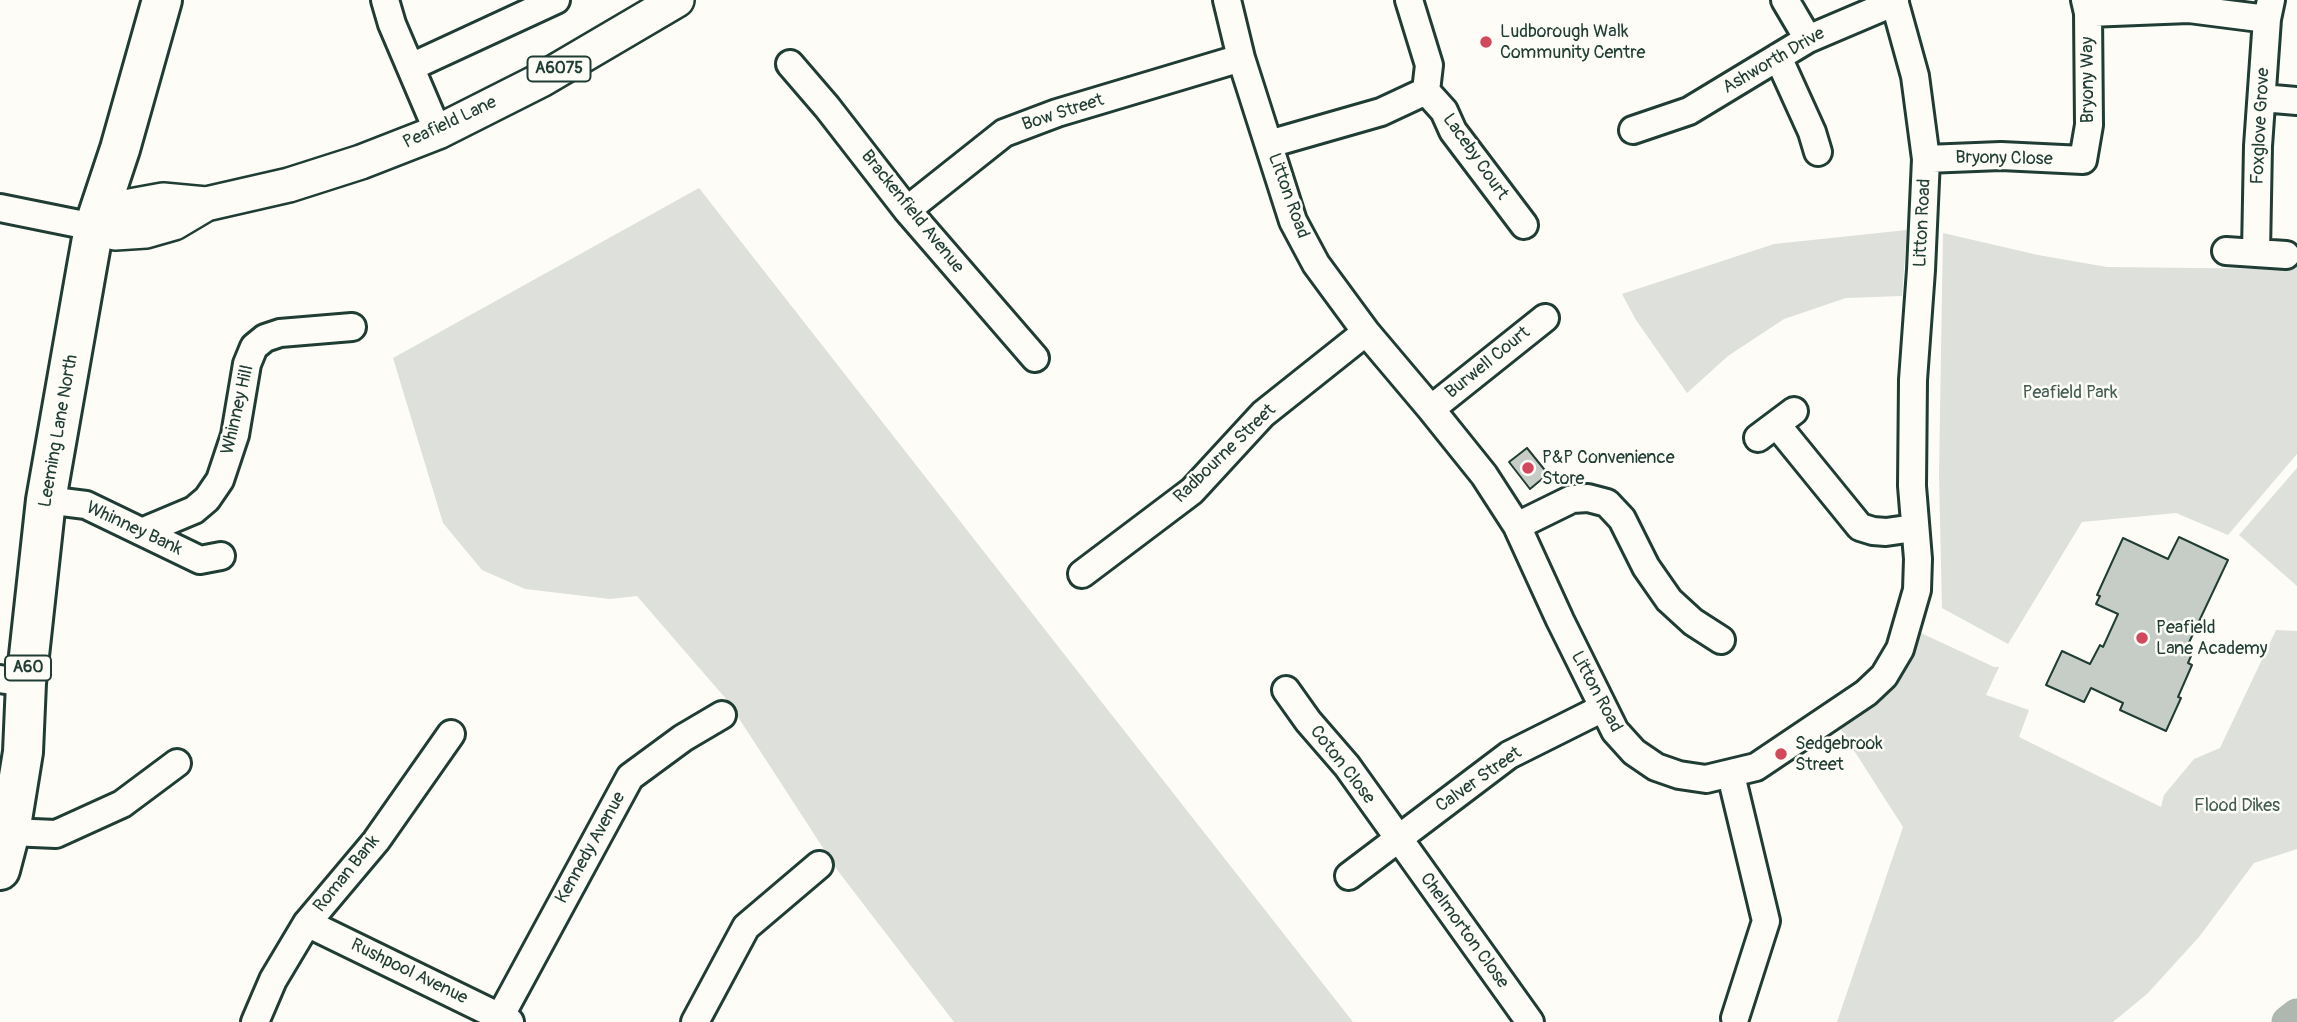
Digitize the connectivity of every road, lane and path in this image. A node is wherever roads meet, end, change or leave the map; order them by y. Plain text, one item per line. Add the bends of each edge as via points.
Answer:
1 (162, 0) edge
2 (385, 0) edge
3 (556, 0) edge
4 (677, 0) edge
5 (1227, 0) edge
6 (1409, 0) edge
7 (1785, 0) edge
8 (1894, 1) edge
9 (2087, 6) edge
10 (2269, 10) edge
11 (1808, 39) junction
12 (1778, 57) junction
13 (1241, 58) junction
14 (790, 64) dead end
15 (411, 67) junction
16 (1426, 90) junction
17 (2262, 98) junction
18 (2297, 101) edge
19 (438, 132) junction
20 (1650, 132) dead end
21 (1821, 136) dead end
22 (1269, 144) junction
23 (1926, 159) junction
24 (2083, 160) joint
25 (0, 208) edge
26 (907, 210) junction
27 (1524, 225) dead end
28 (94, 227) junction
29 (2226, 251) dead end
30 (2256, 252) junction
31 (2286, 255) dead end
32 (1545, 318) dead end
33 (352, 327) dead end
34 (1366, 332) junction
35 (1035, 358) dead end
36 (1431, 409) junction
37 (1776, 425) dead end
38 (46, 500) junction
39 (1517, 526) junction
40 (1914, 528) junction
41 (144, 531) junction
42 (221, 556) dead end
43 (1082, 574) dead end
44 (1721, 640) dead end
45 (13, 681) edge
46 (1286, 690) dead end
47 (1601, 709) junction
48 (722, 715) dead end
49 (451, 734) dead end
50 (177, 763) dead end
51 (1731, 775) junction
52 (10, 832) junction
53 (1398, 840) junction
54 (819, 865) dead end
55 (0, 870) edge
56 (1349, 876) dead end
57 (307, 923) junction
58 (1735, 1018) dead end
59 (505, 1019) edge
60 (255, 1022) edge
61 (695, 1022) edge
62 (1530, 1022) edge

1 - 28 highway, Leeming Lane North / A60
2 - 15 street
3 - 15 street
4 - 19 main road, Peafield Lane / A6075 via 541,80
5 - 13 street, Litton Road
6 - 16 street via 1429,65
7 - 11 street
8 - 11 street, Ashworth Drive
8 - 23 street, Litton Road via 1915,76
9 - 10 street
9 - 24 street, Bryony Way via 2089,125
10 - 17 street, Foxglove Grove
11 - 12 street, Ashworth Drive
12 - 20 street, Ashworth Drive
12 - 21 street
13 - 22 street, Litton Road
13 - 26 street, Bow Street via 1004,132
14 - 26 street, Brackenfield Avenue
15 - 19 street
16 - 22 street via 1381,112
16 - 27 street, Laceby Court
17 - 18 street
17 - 30 street, Foxglove Grove
19 - 28 main road, Peafield Lane / A6075 via 289,185 206,204 174,223 146,232 114,233
22 - 34 street, Litton Road via 1293,221 1316,264
23 - 24 street, Bryony Close
23 - 40 street, Litton Road via 1913,380
25 - 28 street
26 - 35 street, Brackenfield Avenue
28 - 38 highway, Leeming Lane North / A60
29 - 30 street
30 - 31 street
32 - 36 street, Burwell Court
33 - 41 street, Whinney Hill via 280,333 254,347 220,480 194,510
34 - 36 street, Litton Road
34 - 43 street, Radbourne Street via 1263,414 1192,491
36 - 39 street, Litton Road via 1484,475
37 - 40 street via 1860,527 1886,532
38 - 41 street, Whinney Bank via 86,505
38 - 45 highway, Leeming Lane North / A60
39 - 44 street via 1572,499 1607,503 1622,519 1669,600
39 - 47 street, Litton Road
40 - 51 street, Litton Road via 1917,590 1900,649 1884,676 1795,742 1756,767
41 - 42 street, Whinney Bank via 200,560
45 - 52 highway, Leeming Lane North / A60 via 23,752
46 - 53 street, Coton Close
47 - 51 street, Litton Road via 1634,752 1656,767 1706,779
47 - 53 street, Calver Street via 1509,755
48 - 59 street, Kennedy Avenue via 682,738 630,778
49 - 57 street, Roman Bank via 376,841
50 - 52 street via 122,804 56,834
51 - 58 street via 1766,921
52 - 55 highway, Leeming Lane North / A60
53 - 56 street, Calver Street
53 - 62 street, Chelmorton Close
54 - 61 street via 746,927
57 - 59 street, Rushpool Avenue
57 - 60 street, Roman Bank via 273,980

